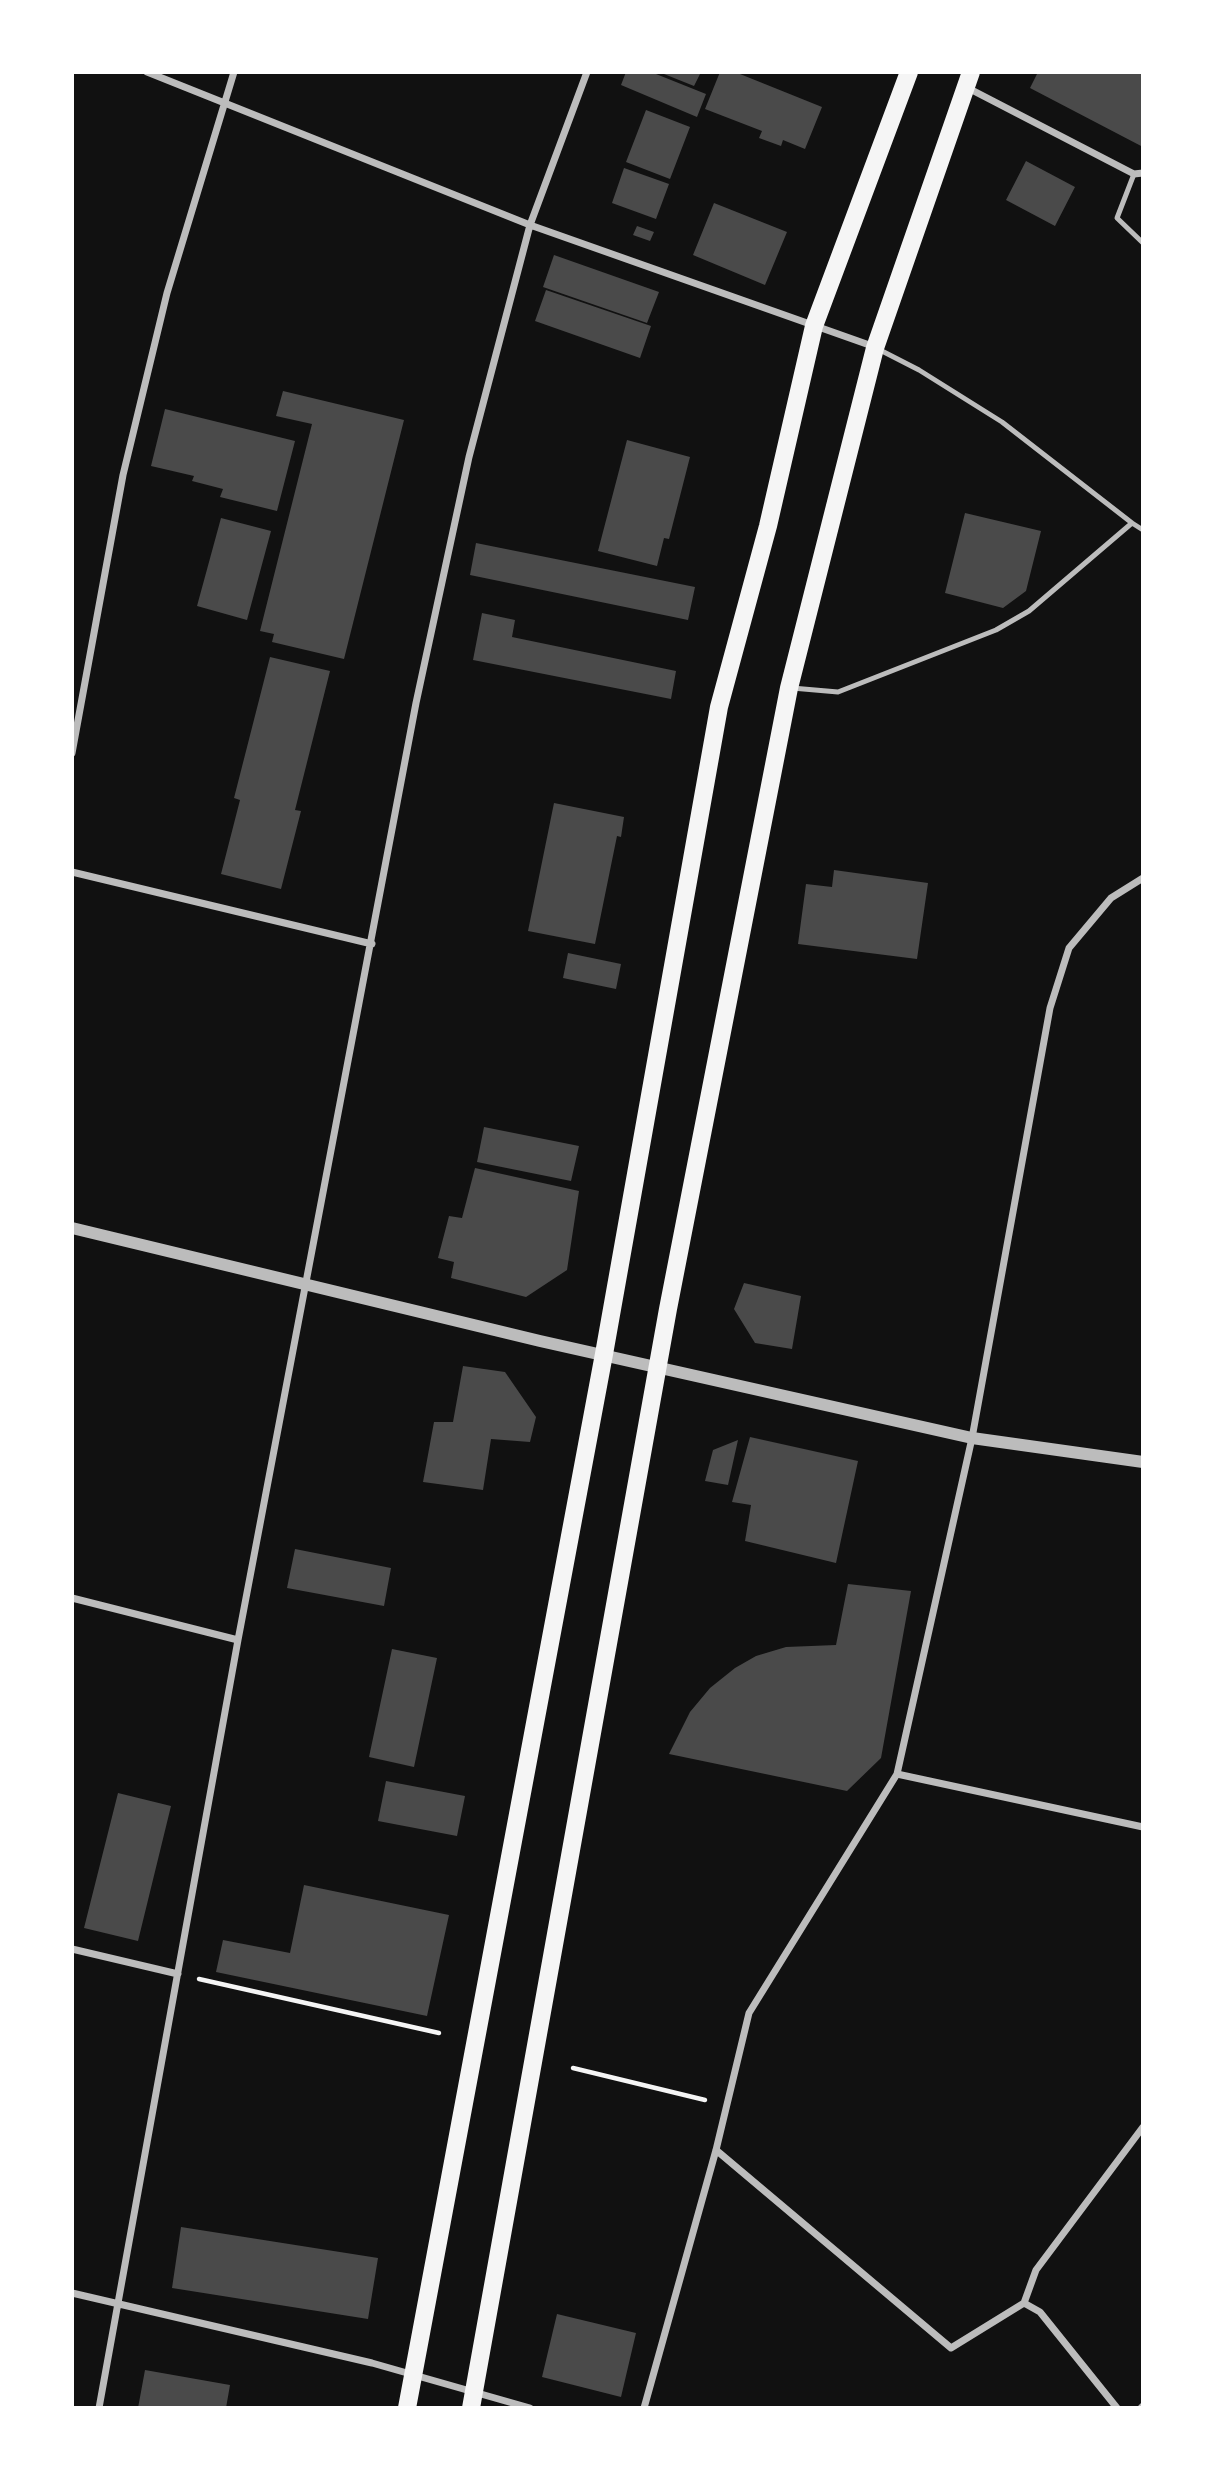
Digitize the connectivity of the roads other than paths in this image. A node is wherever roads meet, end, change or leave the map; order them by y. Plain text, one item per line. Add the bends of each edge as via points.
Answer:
1 (147, 72) edge
2 (234, 72) edge
3 (587, 72) edge
4 (909, 72) edge
5 (967, 79) edge
6 (223, 100) junction
7 (1143, 173) edge
8 (1134, 174) junction
9 (530, 225) junction
10 (1143, 243) edge
11 (814, 326) junction
12 (876, 348) junction
13 (1132, 523) junction
14 (1143, 530) edge
15 (789, 688) junction
16 (72, 752) edge
17 (72, 872) edge
18 (1143, 878) edge
19 (372, 944) junction
20 (72, 1228) edge
21 (307, 1286) junction
22 (604, 1354) junction
23 (658, 1367) junction
24 (972, 1438) junction
25 (1143, 1462) edge
26 (72, 1598) edge
27 (238, 1640) junction
28 (897, 1774) junction
29 (1143, 1827) edge
30 (72, 1949) edge
31 (178, 1974) junction
32 (1143, 2127) edge
33 (716, 2150) junction
34 (72, 2293) edge
35 (1024, 2303) junction
36 (118, 2304) junction
37 (413, 2375) junction
38 (472, 2401) edge
39 (99, 2408) edge
40 (407, 2408) edge
41 (530, 2408) edge
42 (644, 2408) edge
43 (1117, 2408) edge

1 - 6 street
2 - 6 street
3 - 9 street
4 - 11 main road
5 - 8 street
5 - 12 main road
6 - 9 street
6 - 16 street via 167,293 123,475
7 - 8 street
8 - 10 lane via 1117,218
9 - 11 street
9 - 19 street via 469,457 416,703
11 - 12 street
11 - 22 main road via 768,526 719,707
12 - 13 lane via 1002,422
12 - 15 main road
13 - 14 lane
13 - 15 lane via 1030,611 996,629 838,692
15 - 23 main road
17 - 19 street
18 - 24 street via 1111,898 1069,948 1054,996
19 - 21 street
20 - 21 street
21 - 22 street
21 - 27 street
22 - 23 street
22 - 37 main road
23 - 24 street
23 - 38 main road
24 - 25 street
24 - 28 street
26 - 27 street
27 - 31 street
28 - 29 street
28 - 33 street via 749,2013
30 - 31 street
31 - 36 street
32 - 35 street via 1036,2270
33 - 35 street via 951,2348
33 - 42 street
34 - 36 street
35 - 43 street via 1040,2312
36 - 37 street
36 - 39 street
37 - 38 street
37 - 40 main road
38 - 41 street

